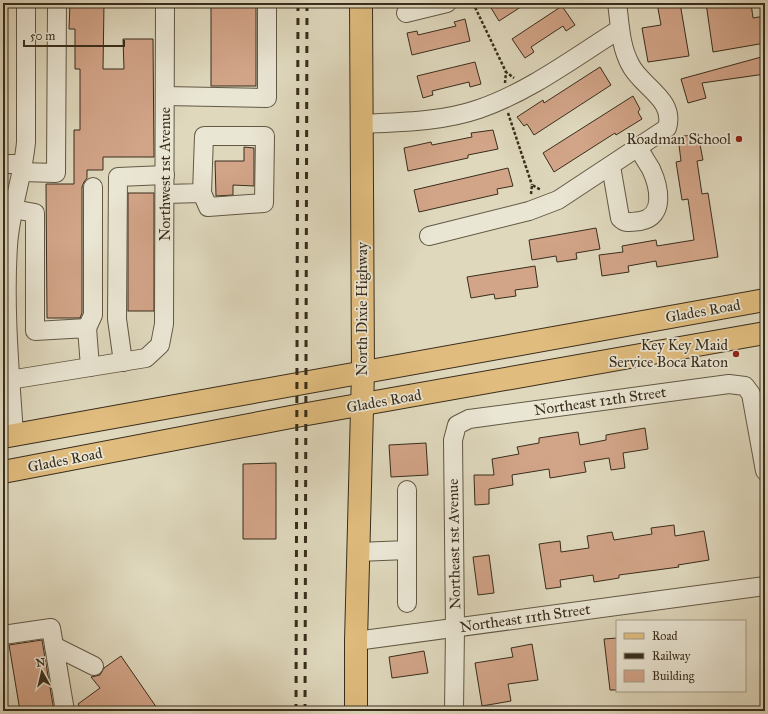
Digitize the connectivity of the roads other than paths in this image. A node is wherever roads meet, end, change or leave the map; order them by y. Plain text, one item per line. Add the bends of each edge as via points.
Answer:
1 (26, 3) edge
2 (57, 3) edge
3 (165, 3) edge
4 (267, 3) edge
5 (361, 3) edge
6 (447, 3) edge
7 (617, 3) edge
8 (406, 13) dead end
9 (57, 26) junction
10 (26, 27) junction
11 (620, 29) junction
12 (165, 96) junction
13 (361, 124) junction
14 (638, 148) junction
15 (3, 164) edge
16 (611, 166) junction
17 (22, 168) junction
18 (165, 176) junction
19 (92, 187) dead end
20 (202, 193) junction
21 (165, 194) junction
22 (13, 209) junction
23 (429, 236) dead end
24 (765, 300) edge
25 (8, 304) junction
26 (35, 304) junction
27 (87, 328) junction
28 (765, 334) edge
29 (123, 362) junction
30 (90, 367) junction
31 (363, 372) junction
32 (7, 380) edge
33 (361, 406) junction
34 (457, 425) joint
35 (9, 436) edge
36 (765, 471) edge
37 (3, 472) edge
38 (407, 490) dead end
39 (407, 550) junction
40 (358, 552) junction
41 (765, 586) edge
42 (407, 603) dead end
43 (455, 628) junction
44 (3, 635) edge
45 (356, 641) junction
46 (54, 646) junction
47 (94, 666) dead end
48 (65, 711) edge
49 (356, 711) edge
50 (454, 711) edge

1 - 10 street
2 - 9 street
3 - 12 street, Northwest 1st Avenue
4 - 12 street via 267,98
5 - 13 main road, North Dixie Highway
6 - 8 street
7 - 11 street
9 - 10 street
9 - 17 street via 56,172
10 - 17 street via 27,127
11 - 13 street via 527,87 478,109 434,119
11 - 14 street via 631,66 664,102 670,121 667,128
12 - 18 street, Northwest 1st Avenue
13 - 31 main road, North Dixie Highway
14 - 16 street
14 - 16 street via 651,169 658,196 658,207 648,220 628,223 620,218
15 - 17 street
16 - 23 street via 552,203
17 - 22 street
18 - 21 street, Northwest 1st Avenue
18 - 29 street via 118,177 117,319
19 - 27 street via 93,315
20 - 20 street via 208,207 264,203 264,136 204,136
20 - 21 street
21 - 29 street, Northwest 1st Avenue via 164,324 160,345 146,358
22 - 25 street via 8,245
22 - 26 street via 35,213
24 - 31 main road, Glades Road
25 - 26 street
25 - 32 street
26 - 27 street via 35,331
27 - 30 street
28 - 33 main road, Glades Road
29 - 30 street
30 - 32 street
31 - 33 main road, North Dixie Highway
31 - 35 main road, Glades Road
32 - 35 street
33 - 37 main road, Glades Road
33 - 40 main road, North Dixie Highway
34 - 36 street, Northeast 12th Street via 469,419 729,384 745,386 751,394
34 - 43 street, Northeast 1st Avenue via 452,440
38 - 39 street
39 - 40 street
39 - 42 street
40 - 45 main road, North Dixie Highway
41 - 43 street, Northeast 11th Street
43 - 45 street, Northeast 11th Street
43 - 50 street, Northeast 1st Avenue
44 - 46 street via 51,628
45 - 49 main road, North Dixie Highway
46 - 47 street
46 - 48 street

